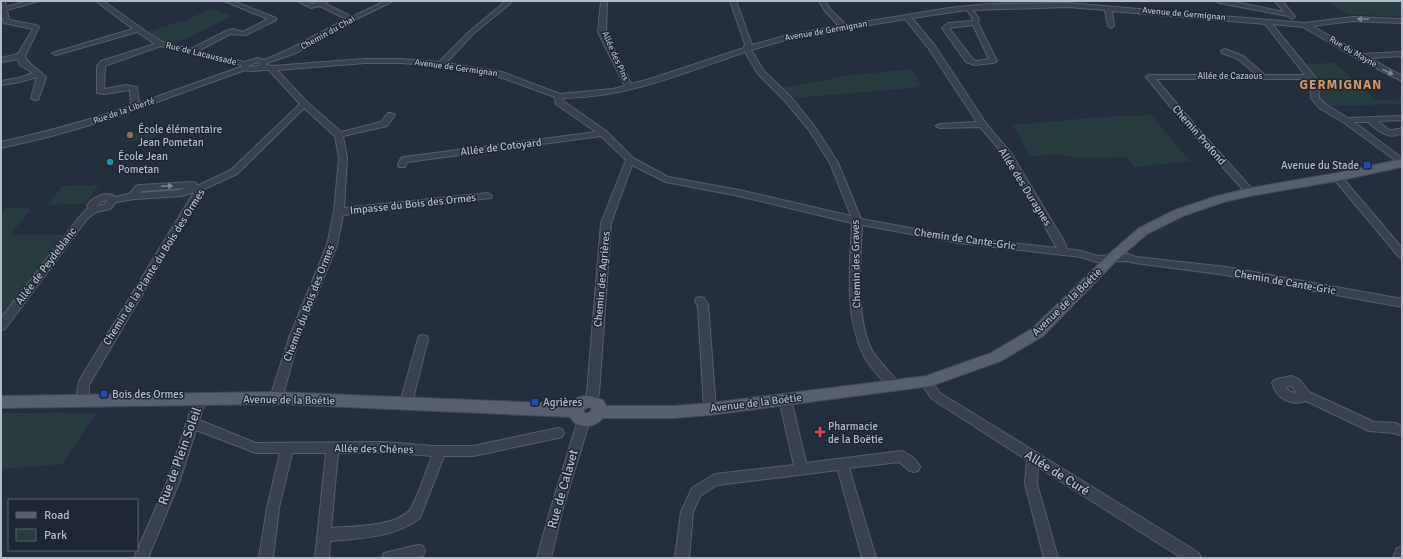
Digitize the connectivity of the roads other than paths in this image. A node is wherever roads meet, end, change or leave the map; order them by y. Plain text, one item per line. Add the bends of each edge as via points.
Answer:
1 (2, 1) edge
2 (36, 1) edge
3 (99, 1) edge
4 (227, 1) edge
5 (301, 1) edge
6 (390, 1) edge
7 (510, 1) edge
8 (604, 1) edge
9 (733, 1) edge
10 (822, 1) edge
11 (323, 2) edge
12 (368, 2) dead end
13 (1221, 2) edge
14 (1280, 4) edge
15 (377, 8) junction
16 (969, 8) junction
17 (1108, 8) junction
18 (2, 10) edge
19 (1267, 10) junction
20 (1291, 15) junction
21 (907, 16) junction
22 (1229, 18) junction
23 (351, 19) junction
24 (1402, 21) edge
25 (1267, 22) junction
26 (975, 23) junction
27 (1302, 24) junction
28 (1111, 26) dead end
29 (844, 27) junction
30 (138, 30) junction
31 (161, 44) junction
32 (747, 49) junction
33 (1224, 51) dead end
34 (190, 52) junction
35 (56, 53) dead end
36 (1402, 54) edge
37 (22, 56) junction
38 (1359, 56) junction
39 (1, 60) edge
40 (263, 64) junction
41 (441, 64) junction
42 (245, 66) junction
43 (272, 68) junction
44 (39, 74) junction
45 (1262, 76) junction
46 (1150, 77) joint
47 (1311, 77) junction
48 (1402, 79) edge
49 (1, 83) edge
50 (629, 87) junction
51 (559, 96) junction
52 (35, 98) dead end
53 (304, 104) junction
54 (135, 107) junction
55 (391, 115) dead end
56 (1402, 118) edge
57 (1370, 119) junction
58 (1346, 120) junction
59 (983, 124) junction
60 (940, 126) dead end
61 (1402, 130) edge
62 (603, 133) junction
63 (339, 136) junction
64 (1, 145) edge
65 (630, 160) junction
66 (1402, 162) edge
67 (402, 165) dead end
68 (1337, 177) junction
69 (1250, 192) junction
70 (132, 196) junction
71 (488, 196) dead end
72 (339, 212) junction
73 (857, 221) junction
74 (1063, 252) junction
75 (1402, 255) edge
76 (1113, 257) junction
77 (700, 301) dead end
78 (1402, 303) edge
79 (1, 326) edge
80 (423, 339) dead end
81 (926, 382) junction
82 (894, 386) junction
83 (1305, 395) dead end
84 (276, 398) junction
85 (200, 399) junction
86 (785, 399) junction
87 (589, 400) junction
88 (82, 401) junction
89 (1, 402) edge
90 (406, 403) junction
91 (710, 409) junction
92 (599, 412) junction
93 (580, 415) junction
94 (192, 423) junction
95 (1402, 431) edge
96 (558, 433) dead end
97 (332, 448) junction
98 (287, 449) junction
99 (440, 451) junction
100 (1033, 458) junction
101 (842, 464) junction
102 (914, 467) dead end
103 (802, 469) junction
104 (324, 535) junction
105 (418, 551) dead end
106 (1402, 553) edge
107 (545, 555) edge
108 (141, 558) edge
109 (266, 558) edge
110 (322, 558) edge
111 (389, 558) edge
112 (682, 558) edge
113 (869, 558) edge
114 (1051, 558) edge
115 (1194, 558) edge
116 (1400, 558) edge

1 - 18 street
2 - 18 street
3 - 30 street, Rue de Lacaussade
4 - 34 street via 274,19 244,34 228,32
5 - 11 street via 311,6
6 - 15 street, Chemin du Chai
7 - 41 street via 471,33
8 - 50 street, Allée des Pins via 602,32
9 - 32 street, Chemin des Graves via 749,44
10 - 29 street
11 - 23 street
12 - 15 street
13 - 19 street
13 - 22 street
14 - 19 street via 1282,8
14 - 20 street
15 - 23 street, Chemin du Chai
16 - 17 street, Avenue de Germignan via 1052,4
16 - 21 street, Avenue de Germignan
16 - 26 street via 976,19
17 - 22 street, Avenue de Germignan
17 - 28 street
18 - 37 street via 6,22 36,27
19 - 20 street
20 - 27 street
21 - 29 street, Avenue de Germignan
21 - 59 street, Allée des Duragnes via 932,48
22 - 25 street, Avenue de Germignan
23 - 40 street, Chemin du Chai via 293,51
24 -> 27 street, Avenue de Germignan via 1353,19
25 - 27 street, Avenue de Germignan
25 - 47 street
26 - 26 street via 948,25 945,28 969,60 975,63 993,61
27 - 38 street, Rue du Mayne
29 - 32 street, Avenue de Germignan via 786,38
30 - 31 street, Rue de Lacaussade
30 - 35 street
31 - 34 street, Rue de Lacaussade
31 - 54 street via 101,66 100,91 134,88
32 - 50 street, Avenue de Germignan
32 - 73 street, Chemin des Graves via 760,72 788,98 834,163
33 - 45 street via 1252,65
34 - 42 street, Rue de Lacaussade
36 - 38 street
37 - 39 street
37 - 44 street via 23,63
38 -> 48 street, Rue du Mayne
40 - 42 street via 255,60
40 - 43 street, Avenue de Germignan
41 - 43 street, Avenue de Germignan via 365,61
41 - 51 street, Avenue de Germignan via 499,74
42 - 54 street, Rue de la Liberté
43 - 53 street
44 - 49 street
44 - 52 street via 42,78
45 - 46 street, Allée de Cazaous
45 - 47 street, Allée de Cazaous
46 - 69 street, Chemin Profond
47 - 58 street via 1315,98 1322,106
50 - 51 street, Avenue de Germignan via 592,94
51 - 62 street, Chemin de Cante-Gric via 559,102
53 - 63 street
53 - 88 street, Chemin de la Plante du Bois des Ormes via 234,172 201,187 83,384
54 - 64 street, Rue de la Liberté via 45,135
55 - 63 street via 384,124
56 - 57 street
57 - 58 street
57 - 61 street via 1387,133 1395,134
58 - 66 street
59 - 60 street
59 - 74 street, Allée des Duragnes via 1008,155
62 - 65 street, Chemin de Cante-Gric
62 - 67 street, Allée de Cotoyard via 404,160
63 - 72 street, Chemin du Bois des Ormes via 343,158
65 - 73 street, Chemin de Cante-Gric via 666,179
65 - 87 street, Chemin des Agrières via 606,223 593,394
66 - 68 main road, Avenue de la Boétie
68 - 69 main road, Avenue de la Boétie
68 - 75 street
69 - 76 main road, Avenue de la Boétie via 1179,213 1143,231
70 -> 70 street, Allée de Peydeblanc via 141,184 193,185 192,189 182,193
70 - 79 street, Allée de Peydeblanc via 114,200 111,205 95,209 84,217
71 - 72 street, Impasse du Bois des Ormes
72 - 84 street, Chemin du Bois des Ormes via 332,245 294,338
73 - 74 street, Chemin de Cante-Gric via 959,240
73 - 82 street, Chemin des Graves via 856,306 862,338 869,355
74 - 76 street, Chemin de Cante-Gric via 1097,259
76 - 78 street, Chemin de Cante-Gric via 1226,271
76 - 81 main road, Avenue de la Boétie via 1038,332 996,357
77 - 91 street
80 - 90 street
81 - 82 main road, Avenue de la Boétie
81 - 100 street, Allée de Curé via 936,396
82 - 86 main road, Avenue de la Boétie
83 - 95 street via 1373,427
84 - 85 main road, Avenue de la Boétie
84 - 90 main road, Avenue de la Boétie
85 - 88 main road, Avenue de la Boétie
85 - 94 street, Rue de Plein Soleil
86 - 91 main road, Avenue de la Boétie
86 - 103 street
87 - 92 main road via 598,404
87 - 93 main road via 582,402
88 - 89 main road, Avenue de la Boétie
90 - 93 main road, Avenue de la Boétie
91 - 92 main road, Avenue de la Boétie via 674,412
92 - 93 main road via 591,420
93 - 107 street, Rue de Calavet
94 - 98 street, Allée des Chênes via 256,448
94 - 108 street, Rue de Plein Soleil via 174,480
96 - 99 street, Allée des Chênes via 473,451
97 - 98 street, Allée des Chênes
97 - 99 street, Allée des Chênes via 384,447
97 - 104 street
98 - 109 street via 273,508
99 - 104 street via 415,514 409,520 387,527
100 - 114 street via 1032,484
100 - 115 street, Allée de Curé
101 - 102 street via 901,456
101 - 103 street
101 - 113 street
103 - 112 street via 715,480 696,492 687,512
104 - 110 street
105 - 111 street
106 - 116 street

